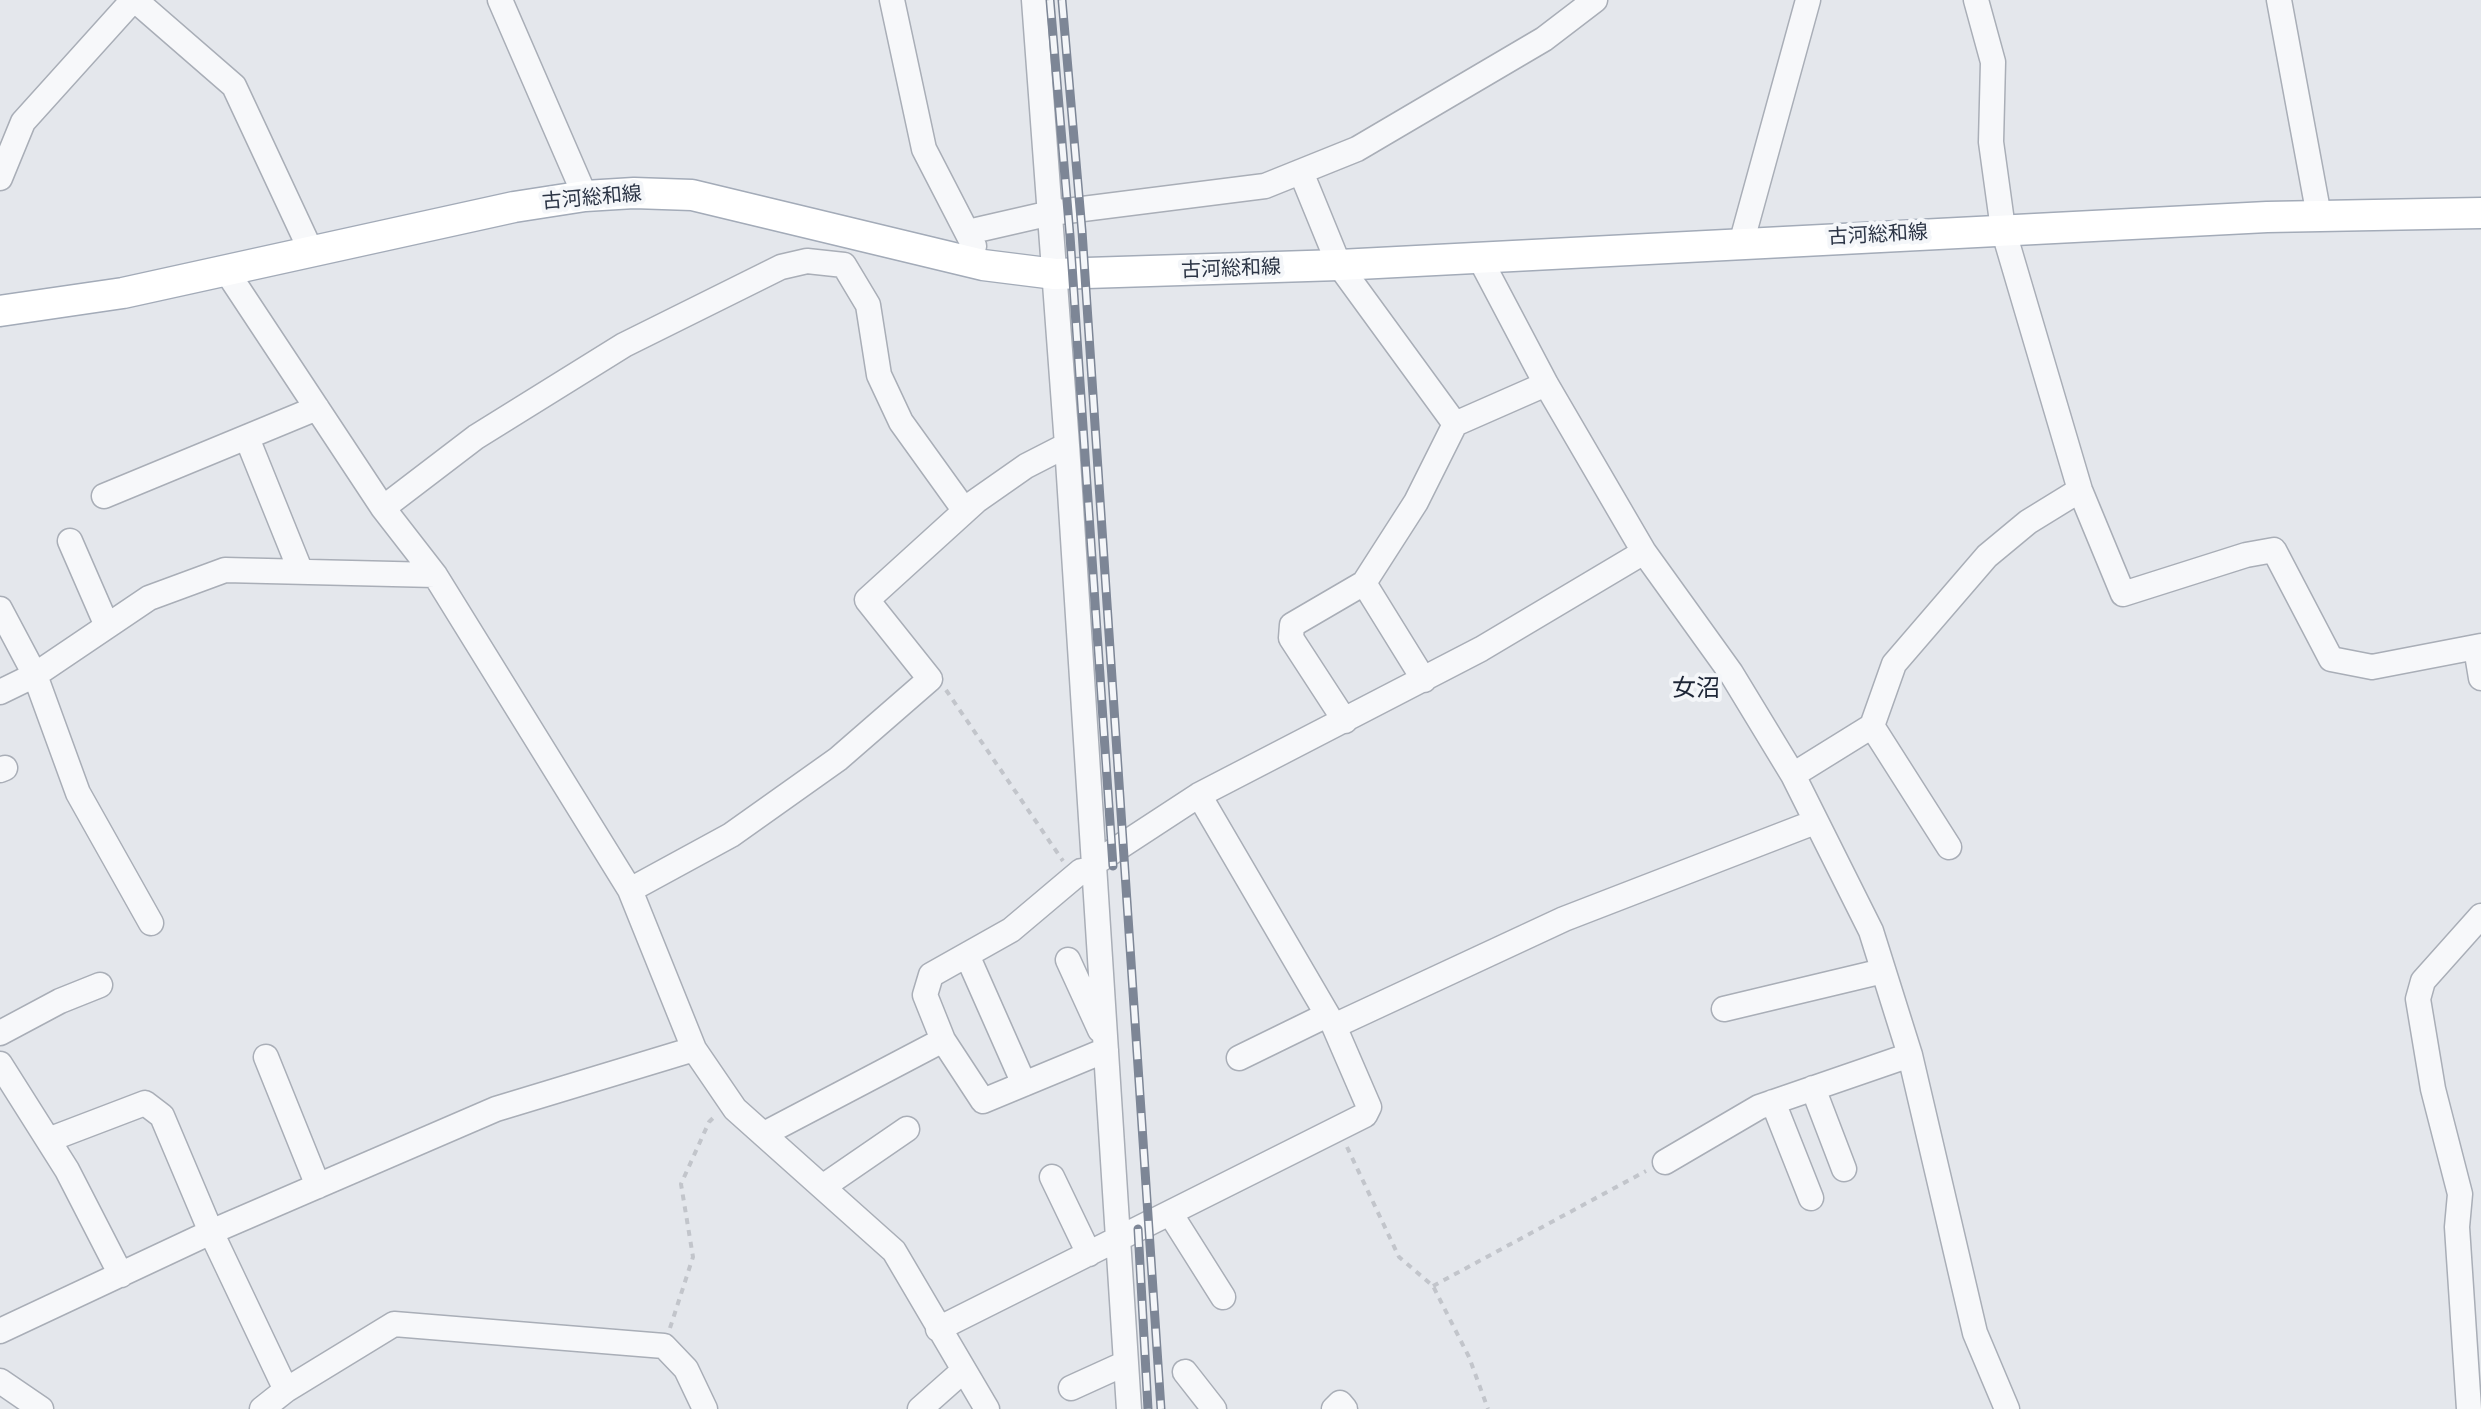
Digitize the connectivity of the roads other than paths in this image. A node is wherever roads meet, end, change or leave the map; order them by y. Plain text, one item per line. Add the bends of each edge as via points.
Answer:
1 (134, 0) edge
2 (500, 0) edge
3 (892, 0) edge
4 (1034, 0) edge
5 (1595, 0) edge
6 (1808, 0) edge
7 (1976, 0) edge
8 (2279, 0) edge
9 (1301, 172) junction
10 (0, 178) edge
11 (585, 196) junction
12 (1051, 213) junction
13 (2481, 213) edge
14 (2319, 216) junction
15 (2003, 229) junction
16 (968, 232) junction
17 (1741, 244) junction
18 (311, 251) junction
19 (1479, 257) junction
20 (983, 265) junction
21 (1339, 265) junction
22 (225, 269) junction
23 (1055, 274) junction
24 (0, 311) edge
25 (1546, 384) junction
26 (317, 408) junction
27 (1455, 424) junction
28 (247, 438) junction
29 (1067, 445) junction
30 (2080, 490) junction
31 (104, 496) dead end
32 (383, 508) junction
33 (965, 511) junction
34 (70, 541) dead end
35 (1644, 552) junction
36 (301, 572) junction
37 (435, 575) junction
38 (1364, 583) junction
39 (0, 609) edge
40 (107, 626) junction
41 (2479, 647) edge
42 (35, 675) junction
43 (2481, 678) edge
44 (1424, 680) junction
45 (0, 692) edge
46 (1345, 721) junction
47 (1872, 726) junction
48 (1793, 775) junction
49 (1199, 795) junction
50 (1815, 822) junction
51 (1949, 847) dead end
52 (1088, 867) junction
53 (630, 890) junction
54 (2481, 916) edge
55 (151, 923) dead end
56 (967, 955) junction
57 (1068, 960) dead end
58 (1883, 971) junction
59 (100, 985) dead end
60 (1724, 1009) dead end
61 (1331, 1020) junction
62 (0, 1033) edge
63 (943, 1040) junction
64 (1106, 1046) junction
65 (694, 1049) junction
66 (1910, 1055) junction
67 (266, 1057) dead end
68 (1239, 1058) dead end
69 (0, 1064) edge
70 (1024, 1084) junction
71 (1813, 1088) junction
72 (1773, 1102) junction
73 (11, 1105) edge
74 (907, 1129) dead end
75 (764, 1134) junction
76 (48, 1140) junction
77 (1665, 1162) road end
78 (1844, 1169) dead end
79 (1052, 1177) dead end
80 (318, 1186) junction
81 (824, 1186) junction
82 (1811, 1198) dead end
83 (1170, 1213) junction
84 (211, 1232) junction
85 (1118, 1240) junction
86 (1089, 1254) junction
87 (121, 1275) junction
88 (1223, 1297) dead end
89 (938, 1329) junction
90 (0, 1331) edge
91 (1126, 1363) junction
92 (964, 1370) junction
93 (1185, 1372) dead end
94 (0, 1381) edge
95 (1071, 1388) dead end
96 (286, 1390) junction
97 (41, 1409) edge
98 (262, 1409) edge
99 (705, 1409) edge
100 (920, 1409) edge
101 (987, 1409) edge
102 (1129, 1409) edge
103 (1214, 1409) edge
104 (1334, 1409) edge
105 (1345, 1409) edge
106 (2007, 1409) edge
107 (2469, 1409) edge

1 - 10 street via 23,122
1 - 18 street via 234,86
2 - 11 street
3 - 16 street via 924,149
4 - 12 street
5 - 9 street via 1483,76 1357,149
6 - 17 street
7 - 15 street via 1993,62 1991,142
8 - 14 street
9 - 12 street via 1265,186
9 - 21 street
11 - 18 main road, 古河総和線
11 - 20 main road, 古河総和線 via 692,195
12 - 16 street
12 - 23 street
13 - 14 main road, 古河総和線
14 - 15 main road, 古河総和線
15 - 17 main road, 古河総和線
15 - 30 street
16 - 20 street
17 - 19 main road, 古河総和線
18 - 22 main road, 古河総和線
19 - 21 main road, 古河総和線
19 - 25 street
20 - 23 main road, 古河総和線
21 - 23 main road, 古河総和線
21 - 27 street
22 - 24 main road, 古河総和線 via 123,293
22 - 26 street
23 - 29 street
25 - 27 street
25 - 35 street
26 - 28 street
26 - 32 street
27 - 38 street via 1416,502
28 - 31 street
28 - 36 street
29 - 33 street via 1026,466
29 - 52 street
30 - 41 street via 2123,594 2274,550 2331,659 2372,667
30 - 47 street via 1987,556 1894,664
32 - 33 street via 476,437 624,345 781,267 807,261 844,265 868,305 879,375 901,422
32 - 37 street
33 - 53 street via 867,600 930,679 838,759 731,835
34 - 40 street
35 - 44 street
35 - 48 street via 1731,673
36 - 37 street
36 - 40 street via 225,570 149,598
37 - 53 street
38 - 44 street
38 - 46 street via 1292,625 1291,638
39 - 42 street
40 - 42 street
41 - 43 street
42 - 45 street
42 - 55 street via 78,793
44 - 46 street
46 - 49 street
47 - 48 street
47 - 51 street
48 - 50 street
49 - 52 street
49 - 61 street
50 - 58 street via 1871,931
50 - 61 street via 1564,919
52 - 56 street via 1011,930
52 - 64 street
53 - 65 street
54 - 107 street via 2423,981 2418,999 2433,1089 2460,1194 2457,1227
56 - 63 street via 931,975 925,995
56 - 70 street
57 - 64 street
58 - 60 street
58 - 66 street
59 - 62 street
61 - 68 street
61 - 83 street via 1369,1107 1365,1115
63 - 70 street via 983,1101
63 - 75 street
64 - 70 street
64 - 85 street
65 - 75 street via 730,1102
65 - 80 street via 496,1109
66 - 71 street
66 - 106 street via 1975,1333
67 - 80 street
69 - 73 street
71 - 72 street
71 - 78 street
72 - 77 street
72 - 82 street
73 - 76 street
74 - 81 street
75 - 81 street
76 - 84 street via 145,1103 162,1116
76 - 87 street
79 - 86 street
80 - 84 street
81 - 89 street via 894,1251
83 - 85 street
83 - 88 street
84 - 87 street
84 - 96 street
85 - 86 street
85 - 91 street
86 - 89 street
87 - 90 street
89 - 92 street
91 - 95 street
91 - 102 street
92 - 100 street
92 - 101 street
93 - 103 street
94 - 97 street
96 - 98 street
96 - 99 street via 394,1324 664,1346 686,1369
104 - 105 street via 1340,1403

